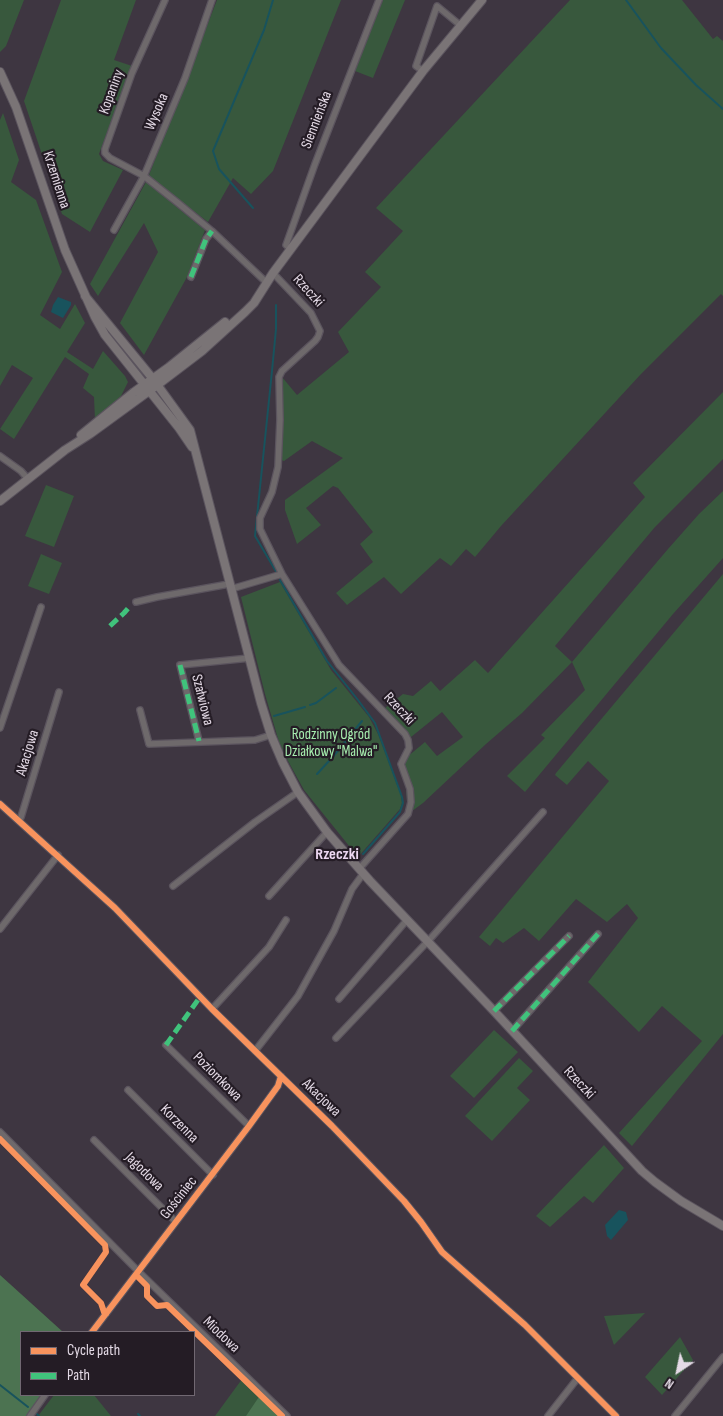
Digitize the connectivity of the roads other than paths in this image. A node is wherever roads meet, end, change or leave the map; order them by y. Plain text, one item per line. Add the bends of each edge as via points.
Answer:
1 (165, 0) edge
2 (212, 0) edge
3 (379, 0) edge
4 (482, 0) edge
5 (460, 25) junction
6 (423, 71) junction
7 (0, 72) edge
8 (144, 176) junction
9 (114, 230) dead end
10 (212, 231) junction
11 (291, 249) junction
12 (273, 274) junction
13 (191, 277) dead end
14 (267, 283) junction
15 (86, 296) junction
16 (155, 382) junction
17 (147, 388) junction
18 (196, 453) junction
19 (0, 456) edge
20 (28, 479) junction
21 (0, 501) edge
22 (282, 574) junction
23 (230, 586) junction
24 (136, 602) dead end
25 (41, 607) dead end
26 (250, 658) junction
27 (59, 692) dead end
28 (140, 710) dead end
29 (0, 728) edge
30 (271, 735) junction
31 (199, 741) junction
32 (298, 792) junction
33 (0, 804) edge
34 (543, 812) dead end
35 (19, 821) junction
36 (326, 832) junction
37 (58, 855) junction
38 (361, 871) junction
39 (173, 886) dead end
40 (269, 896) dead end
41 (286, 920) dead end
42 (407, 920) junction
43 (0, 929) edge
44 (598, 934) dead end
45 (569, 936) dead end
46 (428, 941) junction
47 (339, 999) dead end
48 (212, 1009) junction
49 (494, 1011) junction
50 (512, 1031) junction
51 (336, 1038) dead end
52 (166, 1045) dead end
53 (255, 1051) junction
54 (281, 1076) junction
55 (128, 1090) dead end
56 (249, 1126) junction
57 (0, 1132) edge
58 (94, 1140) dead end
59 (213, 1175) junction
60 (176, 1222) junction
61 (723, 1226) edge
62 (138, 1271) junction
63 (93, 1331) edge
64 (723, 1358) edge
65 (577, 1379) junction
66 (44, 1396) edge
67 (30, 1415) edge
68 (287, 1416) edge
69 (548, 1416) edge
70 (616, 1416) edge
71 (675, 1416) edge

1 - 8 street, Kopaniny via 132,73 105,149 107,156
2 - 8 street, Wysoka via 185,78
3 - 11 street, Siennieńska via 289,236 286,245
4 - 5 main road
5 - 6 main road
5 - 6 street via 437,6 416,66
6 - 11 main road
7 - 15 main road, Krzemienna via 16,108 65,250
8 - 9 street, Wysoka
8 - 10 street
10 - 13 street
10 - 14 street
11 - 12 main road
12 - 14 main road
12 - 22 street, Rzeczki via 311,313 320,331 315,342 279,377 278,467 272,492 260,518 260,529
14 - 16 main road via 254,303 202,351
15 - 16 main road, Krzemienna
15 - 17 main road, Krzemienna via 105,335
16 - 17 main road
16 - 18 main road, Rzeczki via 190,430
17 - 18 main road, Rzeczki
17 - 20 main road
18 - 23 main road, Rzeczki
19 - 20 street
20 - 21 main road
22 - 23 street
22 - 38 street, Rzeczki via 339,665 408,740 409,748 401,764 410,789 408,814
23 - 24 street
23 - 26 main road, Rzeczki
25 - 29 street
26 - 30 main road, Rzeczki
26 - 31 street, Szałwiowa via 180,665
27 - 35 street, Akacjowa
28 - 31 street, Szałwiowa via 149,744
30 - 31 street, Szałwiowa via 254,740
30 - 32 main road, Rzeczki
32 - 36 main road, Rzeczki
32 - 39 street
33 - 35 street, Akacjowa
34 - 46 street
35 - 37 street, Akacjowa
36 - 38 main road, Rzeczki
36 - 40 street
37 - 43 street
37 - 48 street, Akacjowa via 115,908
38 - 42 main road, Rzeczki
38 - 53 street, Rzeczki via 334,931 298,996
41 - 48 street via 269,947
42 - 46 main road, Rzeczki
42 - 47 street
44 - 50 street
45 - 49 street
46 - 49 main road, Rzeczki
46 - 51 street
48 - 53 street, Akacjowa
49 - 50 main road, Rzeczki
50 - 61 main road, Rzeczki via 642,1171 681,1201
52 - 56 street, Poziomkowa
53 - 54 street, Akacjowa
54 - 56 street, Gościniec via 278,1086
54 - 65 street, Akacjowa via 404,1201 442,1252 525,1325
55 - 59 street, Korzenna
56 - 59 street, Gościniec
57 - 62 street, Miodowa
58 - 60 street, Jagodowa
59 - 60 street, Gościniec
60 - 62 street, Gościniec
62 - 63 street, Gościniec
62 - 68 street, Miodowa
64 - 71 street
65 - 69 street
65 - 70 street, Akacjowa
66 - 67 street

